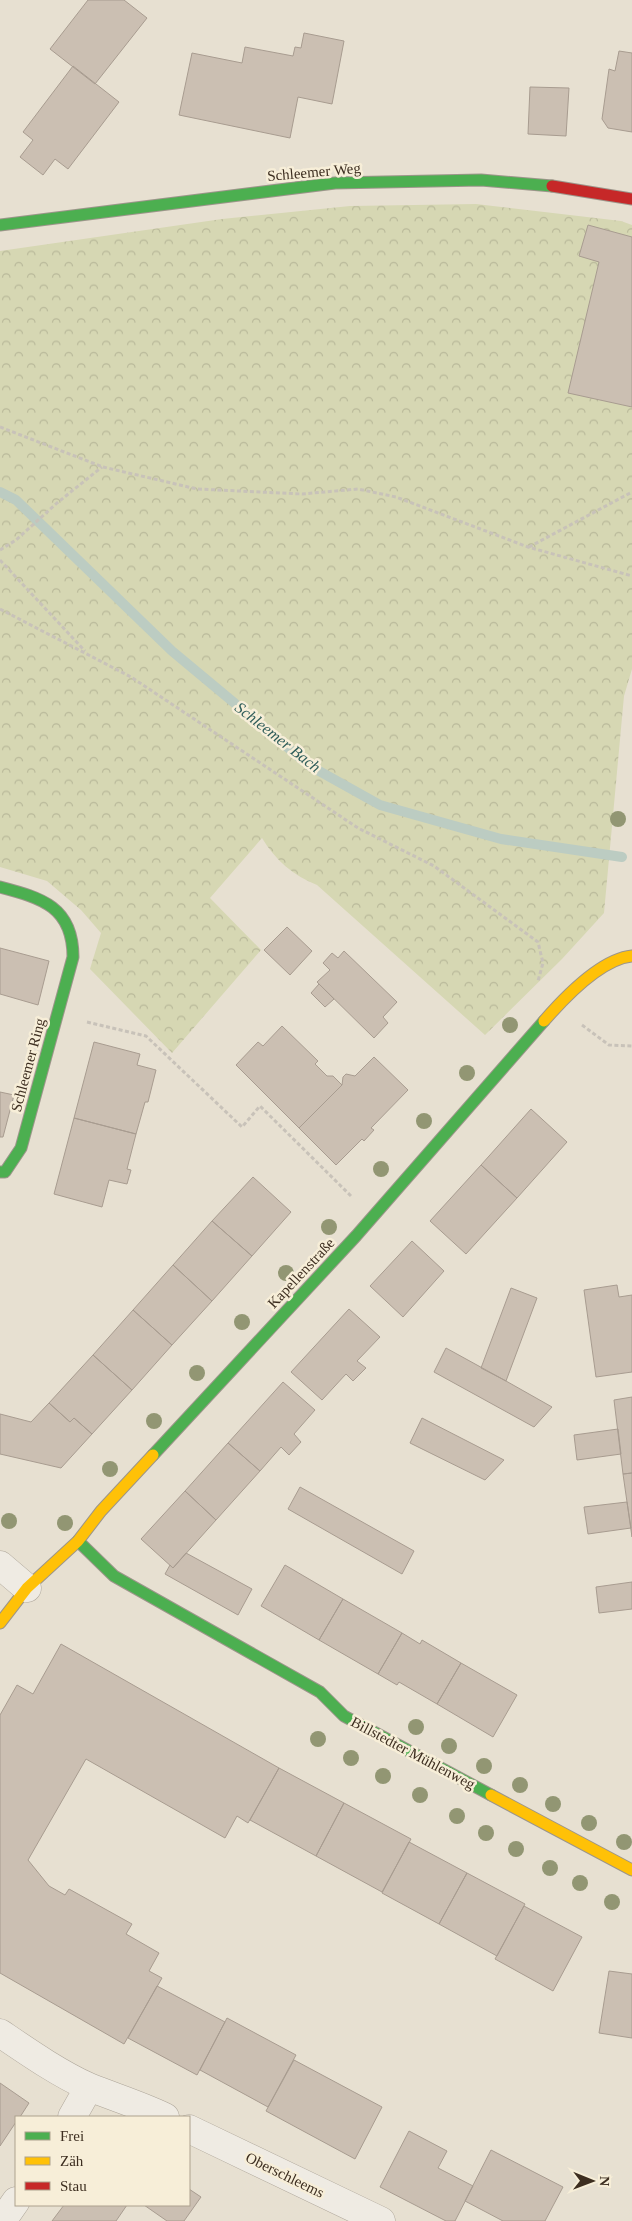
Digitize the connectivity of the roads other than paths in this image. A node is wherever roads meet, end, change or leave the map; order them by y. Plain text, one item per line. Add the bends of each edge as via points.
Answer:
1 (632, 198) edge
2 (0, 225) edge
3 (0, 887) edge
4 (632, 956) edge
5 (0, 1172) edge
6 (78, 1541) junction
7 (0, 1565) edge
8 (27, 1588) junction
9 (0, 1623) edge
10 (632, 1870) edge
11 (0, 2033) edge
12 (89, 2086) junction
13 (73, 2116) edge
14 (163, 2116) edge
15 (190, 2129) edge
16 (15, 2202) edge
17 (2, 2221) edge
18 (381, 2221) edge

1 - 2 street, Schleemer Weg via 570,188 481,180 335,183
3 - 5 street, Schleemer Ring via 46,904 69,926 73,942 72,957 22,1148 5,1172
4 - 6 street, Kapellenstraße via 601,968 556,1007 373,1217 101,1511
6 - 8 street, Kapellenstraße
6 - 10 street, Billstedter Mühlenweg via 114,1576 320,1692 344,1716
7 - 8 street
8 - 9 street, Kapellenstraße
11 - 12 street via 62,2073
12 - 13 street
12 - 14 street
15 - 18 street, Oberschleems
16 - 17 street

